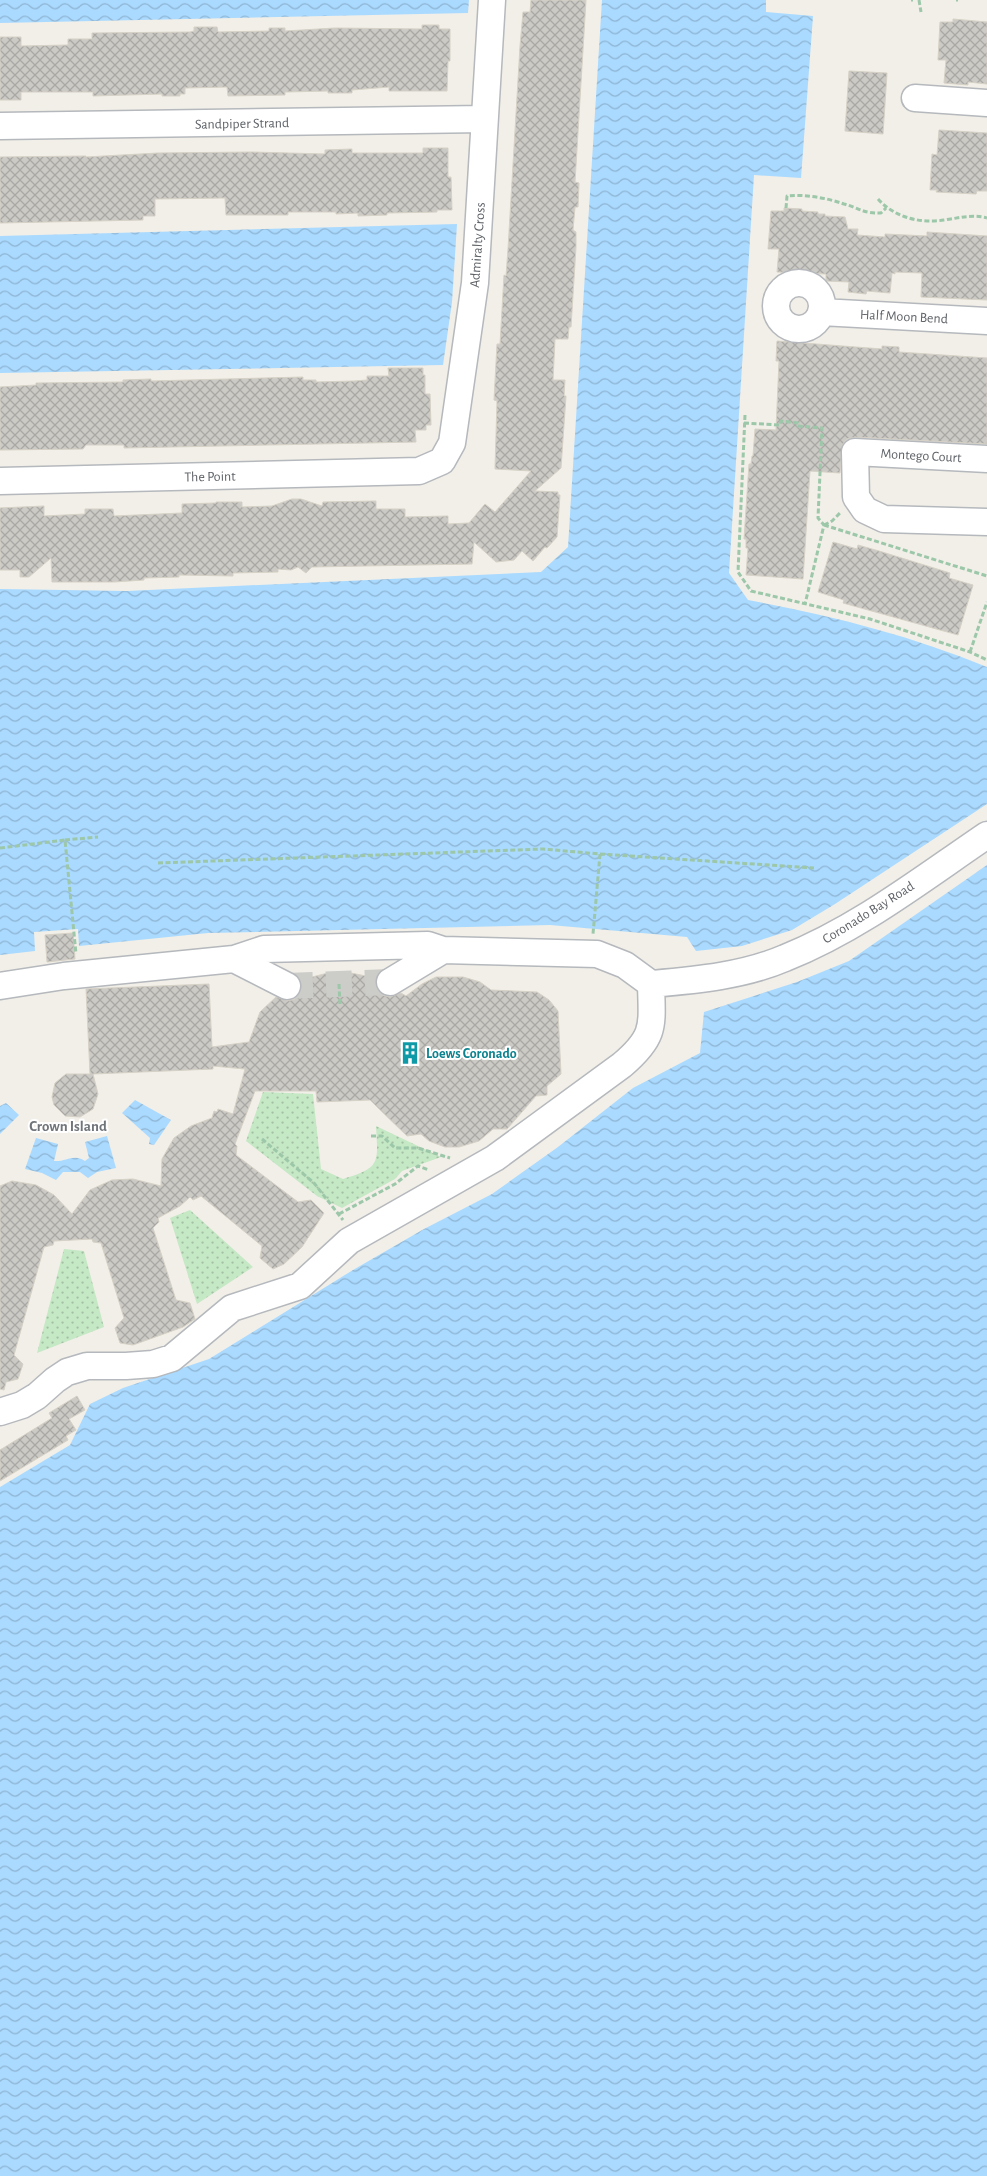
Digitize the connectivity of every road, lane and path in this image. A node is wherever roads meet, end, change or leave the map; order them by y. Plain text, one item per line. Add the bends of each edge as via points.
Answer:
1 (492, 0) edge
2 (919, 0) edge
3 (920, 12) dead end
4 (914, 98) dead end
5 (987, 103) edge
6 (484, 119) junction
7 (0, 126) edge
8 (878, 199) dead end
9 (786, 208) dead end
10 (886, 208) junction
11 (987, 218) edge
12 (771, 300) dead end
13 (987, 321) edge
14 (745, 415) dead end
15 (744, 423) junction
16 (987, 459) edge
17 (419, 471) joint
18 (0, 481) edge
19 (987, 522) edge
20 (824, 526) junction
21 (987, 576) edge
22 (987, 602) edge
23 (805, 604) junction
24 (970, 652) junction
25 (987, 660) edge
26 (987, 835) edge
27 (98, 837) dead end
28 (65, 840) junction
29 (0, 848) edge
30 (600, 854) junction
31 (158, 863) dead end
32 (814, 868) dead end
33 (592, 942) dead end
34 (443, 950) junction
35 (234, 959) junction
36 (78, 974) junction
37 (390, 982) tunnel mouth
38 (339, 984) dead end
39 (651, 984) junction
40 (0, 986) edge
41 (287, 986) tunnel mouth
42 (340, 1005) dead end
43 (371, 1136) dead end
44 (262, 1139) dead end
45 (453, 1158) dead end
46 (434, 1171) dead end
47 (339, 1214) junction
48 (354, 1238) junction
49 (0, 1412) edge

1 - 6 street, Admiralty Cross
2 - 3 path
4 - 5 street
6 - 7 street, Sandpiper Strand
6 - 17 street, Admiralty Cross via 475,282 452,443 442,461
8 - 10 path
9 - 10 path via 787,196 795,195 828,199 869,214 881,213
10 - 11 path via 919,221 976,215
12 - 13 street, Half Moon Bend via 789,285 799,283 809,285 817,292 822,301 821,312
14 - 15 path
15 - 20 path via 780,425 781,421 822,428 818,518
15 - 23 path via 738,572 751,591
16 - 19 street, Montego Court via 855,452 856,497 865,510 884,519
17 - 18 street, The Point
20 - 21 path
20 - 23 path
22 - 24 path
23 - 24 path via 870,620
24 - 25 path
26 - 39 street, Coronado Bay Road via 850,926 785,959 700,980
27 - 28 path
28 - 29 path
28 - 36 path
30 - 31 path via 544,849
30 - 32 path
30 - 33 path
34 - 35 street via 428,945 264,949
34 - 37 street
34 - 39 street via 597,954 625,965
35 - 36 street
35 - 41 street
36 - 40 street
38 - 42 path
39 - 48 street via 652,1023 648,1039 628,1060 495,1158
43 - 45 path via 382,1136 395,1148 418,1148
44 - 47 path via 314,1183
46 - 47 path via 418,1166 395,1184
47 - 48 path
48 - 49 street via 300,1286 232,1308 172,1358 153,1364 87,1366 66,1372 37,1396

